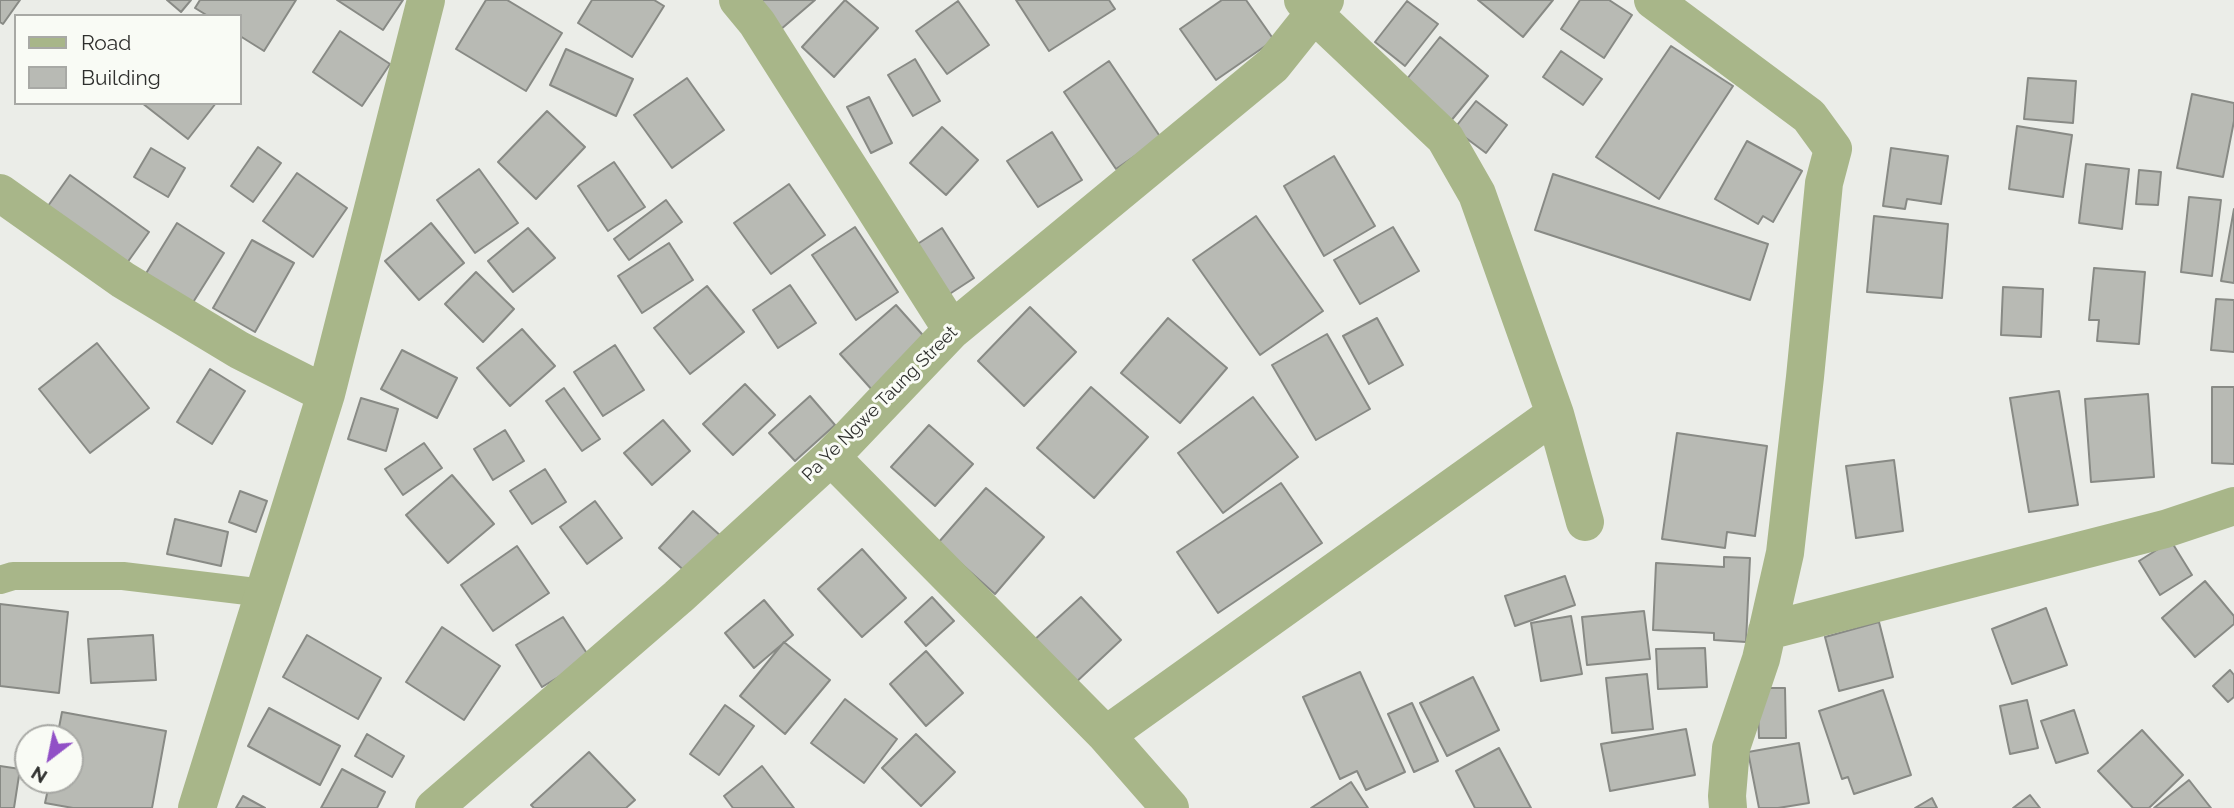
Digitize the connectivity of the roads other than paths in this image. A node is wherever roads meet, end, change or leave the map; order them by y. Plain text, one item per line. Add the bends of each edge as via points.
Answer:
1 (426, 0) edge
2 (738, 0) edge
3 (1653, 0) edge
4 (1314, 4) edge
5 (0, 193) edge
6 (952, 330) junction
7 (326, 394) junction
8 (1555, 414) junction
9 (831, 457) junction
10 (2234, 506) edge
11 (1585, 522) dead end
12 (0, 580) edge
13 (264, 593) junction
14 (1767, 631) junction
15 (1106, 735) junction
16 (197, 808) edge
17 (434, 808) edge
18 (1170, 808) edge
19 (1728, 808) edge

1 - 7 street
2 - 6 street
3 - 14 street via 1809,116 1833,149 1824,183 1785,553
4 - 6 street, Pa Ye Ngwe Taung Street via 1273,65
4 - 8 street via 1444,138 1477,194
5 - 7 street via 123,280
6 - 9 street, Pa Ye Ngwe Taung Street
7 - 13 street
8 - 11 street
8 - 15 street
9 - 15 street
9 - 17 street, Pa Ye Ngwe Taung Street via 678,597
10 - 14 street via 2165,529
12 - 13 lane via 13,576 123,576
13 - 16 street
14 - 19 street via 1731,748
15 - 18 street

